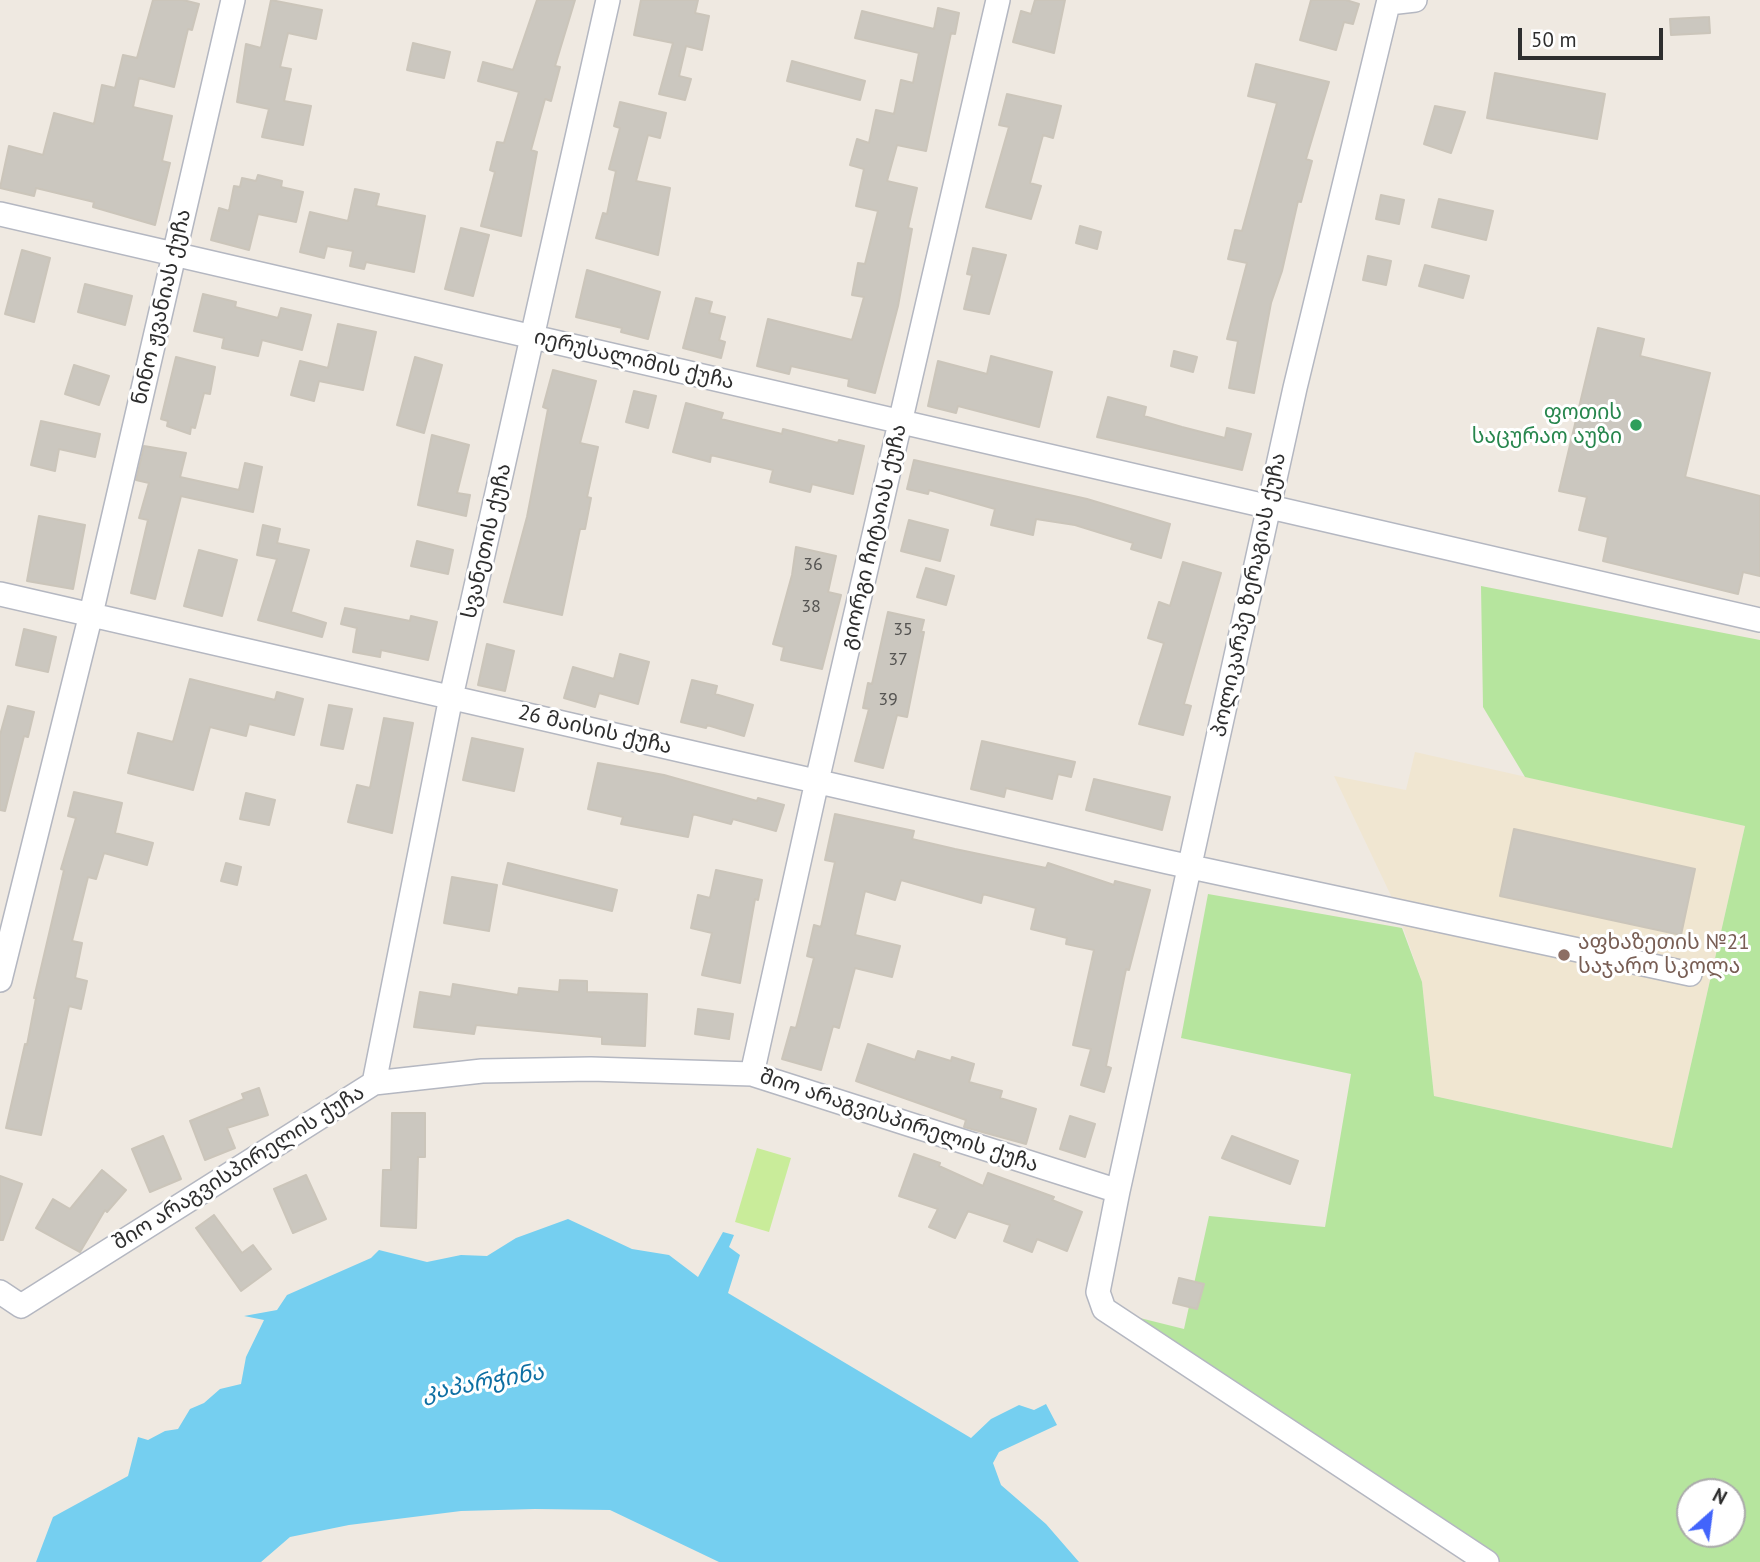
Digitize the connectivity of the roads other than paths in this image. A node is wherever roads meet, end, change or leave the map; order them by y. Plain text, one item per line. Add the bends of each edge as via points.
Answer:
1 (233, 0) edge
2 (608, 0) edge
3 (998, 0) edge
4 (1416, 0) edge
5 (1389, 1) edge
6 (0, 214) edge
7 (175, 254) junction
8 (534, 337) junction
9 (902, 422) junction
10 (1269, 506) junction
11 (0, 594) edge
12 (91, 614) junction
13 (1760, 620) edge
14 (451, 697) junction
15 (817, 781) junction
16 (1189, 867) junction
17 (1690, 974) dead end
18 (0, 980) edge
19 (752, 1074) junction
20 (374, 1083) junction
21 (1118, 1191) junction
22 (0, 1292) edge
23 (1488, 1562) edge

1 - 7 street, ნინო ჟვანიას ქუჩა
2 - 8 street, სვანეთის ქუჩა
3 - 9 street, გიორგი ჩიტაიას ქუჩა
4 - 5 street
5 - 10 street, პოლიკარპე ზერაგიას ქუჩა
6 - 7 street, იერუსალიმის ქუჩა
7 - 8 street, იერუსალიმის ქუჩა
7 - 12 street, ნინო ჟვანიას ქუჩა
8 - 9 street, იერუსალიმის ქუჩა
8 - 14 street, სვანეთის ქუჩა
9 - 10 street, იერუსალიმის ქუჩა
9 - 15 street, გიორგი ჩიტაიას ქუჩა
10 - 13 street, იერუსალიმის ქუჩა
10 - 16 street, პოლიკარპე ზერაგიას ქუჩა
11 - 12 street, 26 მაისის ქუჩა
12 - 14 street, 26 მაისის ქუჩა
12 - 18 street, ნინო ჟვანიას ქუჩა
14 - 15 street, 26 მაისის ქუჩა
14 - 20 street, სვანეთის ქუჩა
15 - 16 street, 26 მაისის ქუჩა
15 - 19 street, გიორგი ჩიტაიას ქუჩა
16 - 17 street, 26 მაისის ქუჩა
16 - 21 street, პოლიკარპე ზერაგიას ქუჩა
19 - 20 street, შიო არაგვისპირელის ქუჩა via 482,1071
19 - 21 street, შიო არაგვისპირელის ქუჩა
20 - 22 street, შიო არაგვისპირელის ქუჩა via 21,1306
21 - 23 street via 1098,1292 1104,1309

